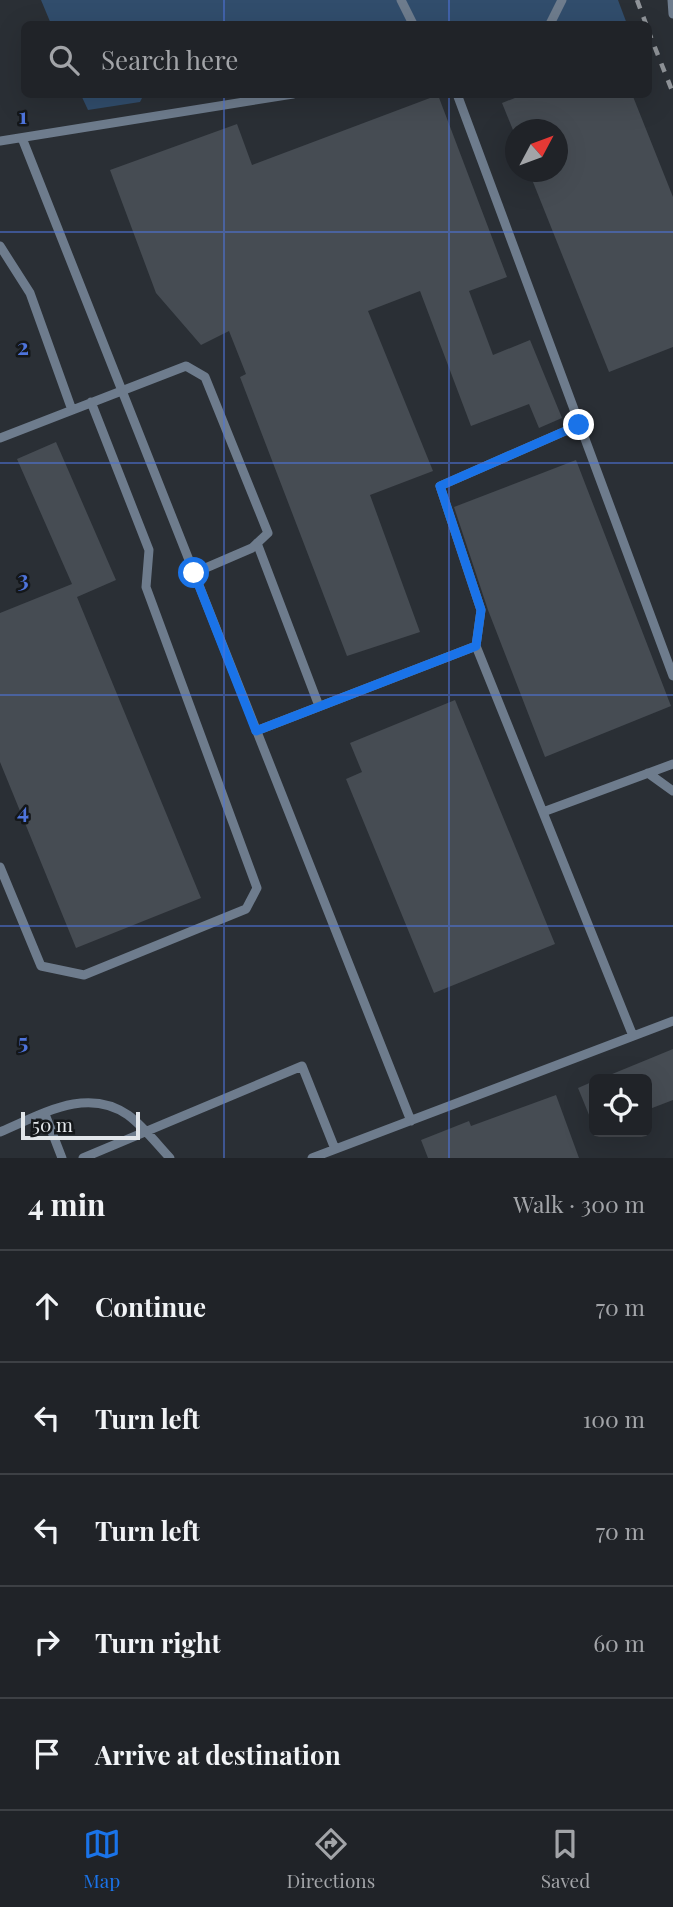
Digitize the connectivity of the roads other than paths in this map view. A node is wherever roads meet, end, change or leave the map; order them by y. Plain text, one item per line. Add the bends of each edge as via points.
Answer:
1 (401, 0) edge
2 (562, 0) edge
3 (672, 0) edge
4 (673, 14) edge
5 (412, 21) edge
6 (552, 21) edge
7 (268, 98) edge
8 (458, 98) edge
9 (22, 138) junction
10 (0, 141) edge
11 (0, 246) edge
12 (121, 388) junction
13 (91, 402) junction
14 (72, 410) junction
15 (579, 425) junction
16 (0, 438) edge
17 (257, 543) junction
18 (194, 573) junction
19 (476, 646) junction
20 (673, 676) edge
21 (319, 706) junction
22 (256, 731) junction
23 (673, 764) edge
24 (649, 773) junction
25 (673, 791) edge
26 (543, 812) junction
27 (0, 867) edge
28 (673, 1021) edge
29 (633, 1036) junction
30 (45, 1114) junction
31 (411, 1121) junction
32 (0, 1132) edge
33 (146, 1133) junction
34 (335, 1149) junction
35 (62, 1158) edge
36 (83, 1158) edge
37 (170, 1158) edge
38 (312, 1158) edge

1 - 5 lane
2 - 6 lane
3 - 4 lane
7 - 9 lane
8 - 15 lane
9 - 10 lane
9 - 12 lane
11 - 14 lane via 30,292
12 - 13 lane
12 - 17 lane via 186,366 205,377 268,533
12 - 18 lane
13 - 14 lane
13 - 27 lane via 149,550 146,587 257,888 246,909 84,975 41,966
14 - 16 lane
15 - 19 lane via 440,486 481,610
15 - 20 lane
17 - 18 lane
17 - 21 lane
18 - 22 lane
19 - 21 lane
19 - 26 lane
21 - 22 lane
22 - 31 lane
23 - 24 lane
24 - 25 lane
24 - 26 lane
26 - 29 lane
28 - 29 lane
29 - 31 lane
30 - 32 lane
30 - 33 lane via 78,1101 106,1103 130,1116
30 - 35 lane
31 - 34 lane
33 - 34 lane via 302,1066
33 - 36 lane
33 - 37 lane
34 - 38 lane

